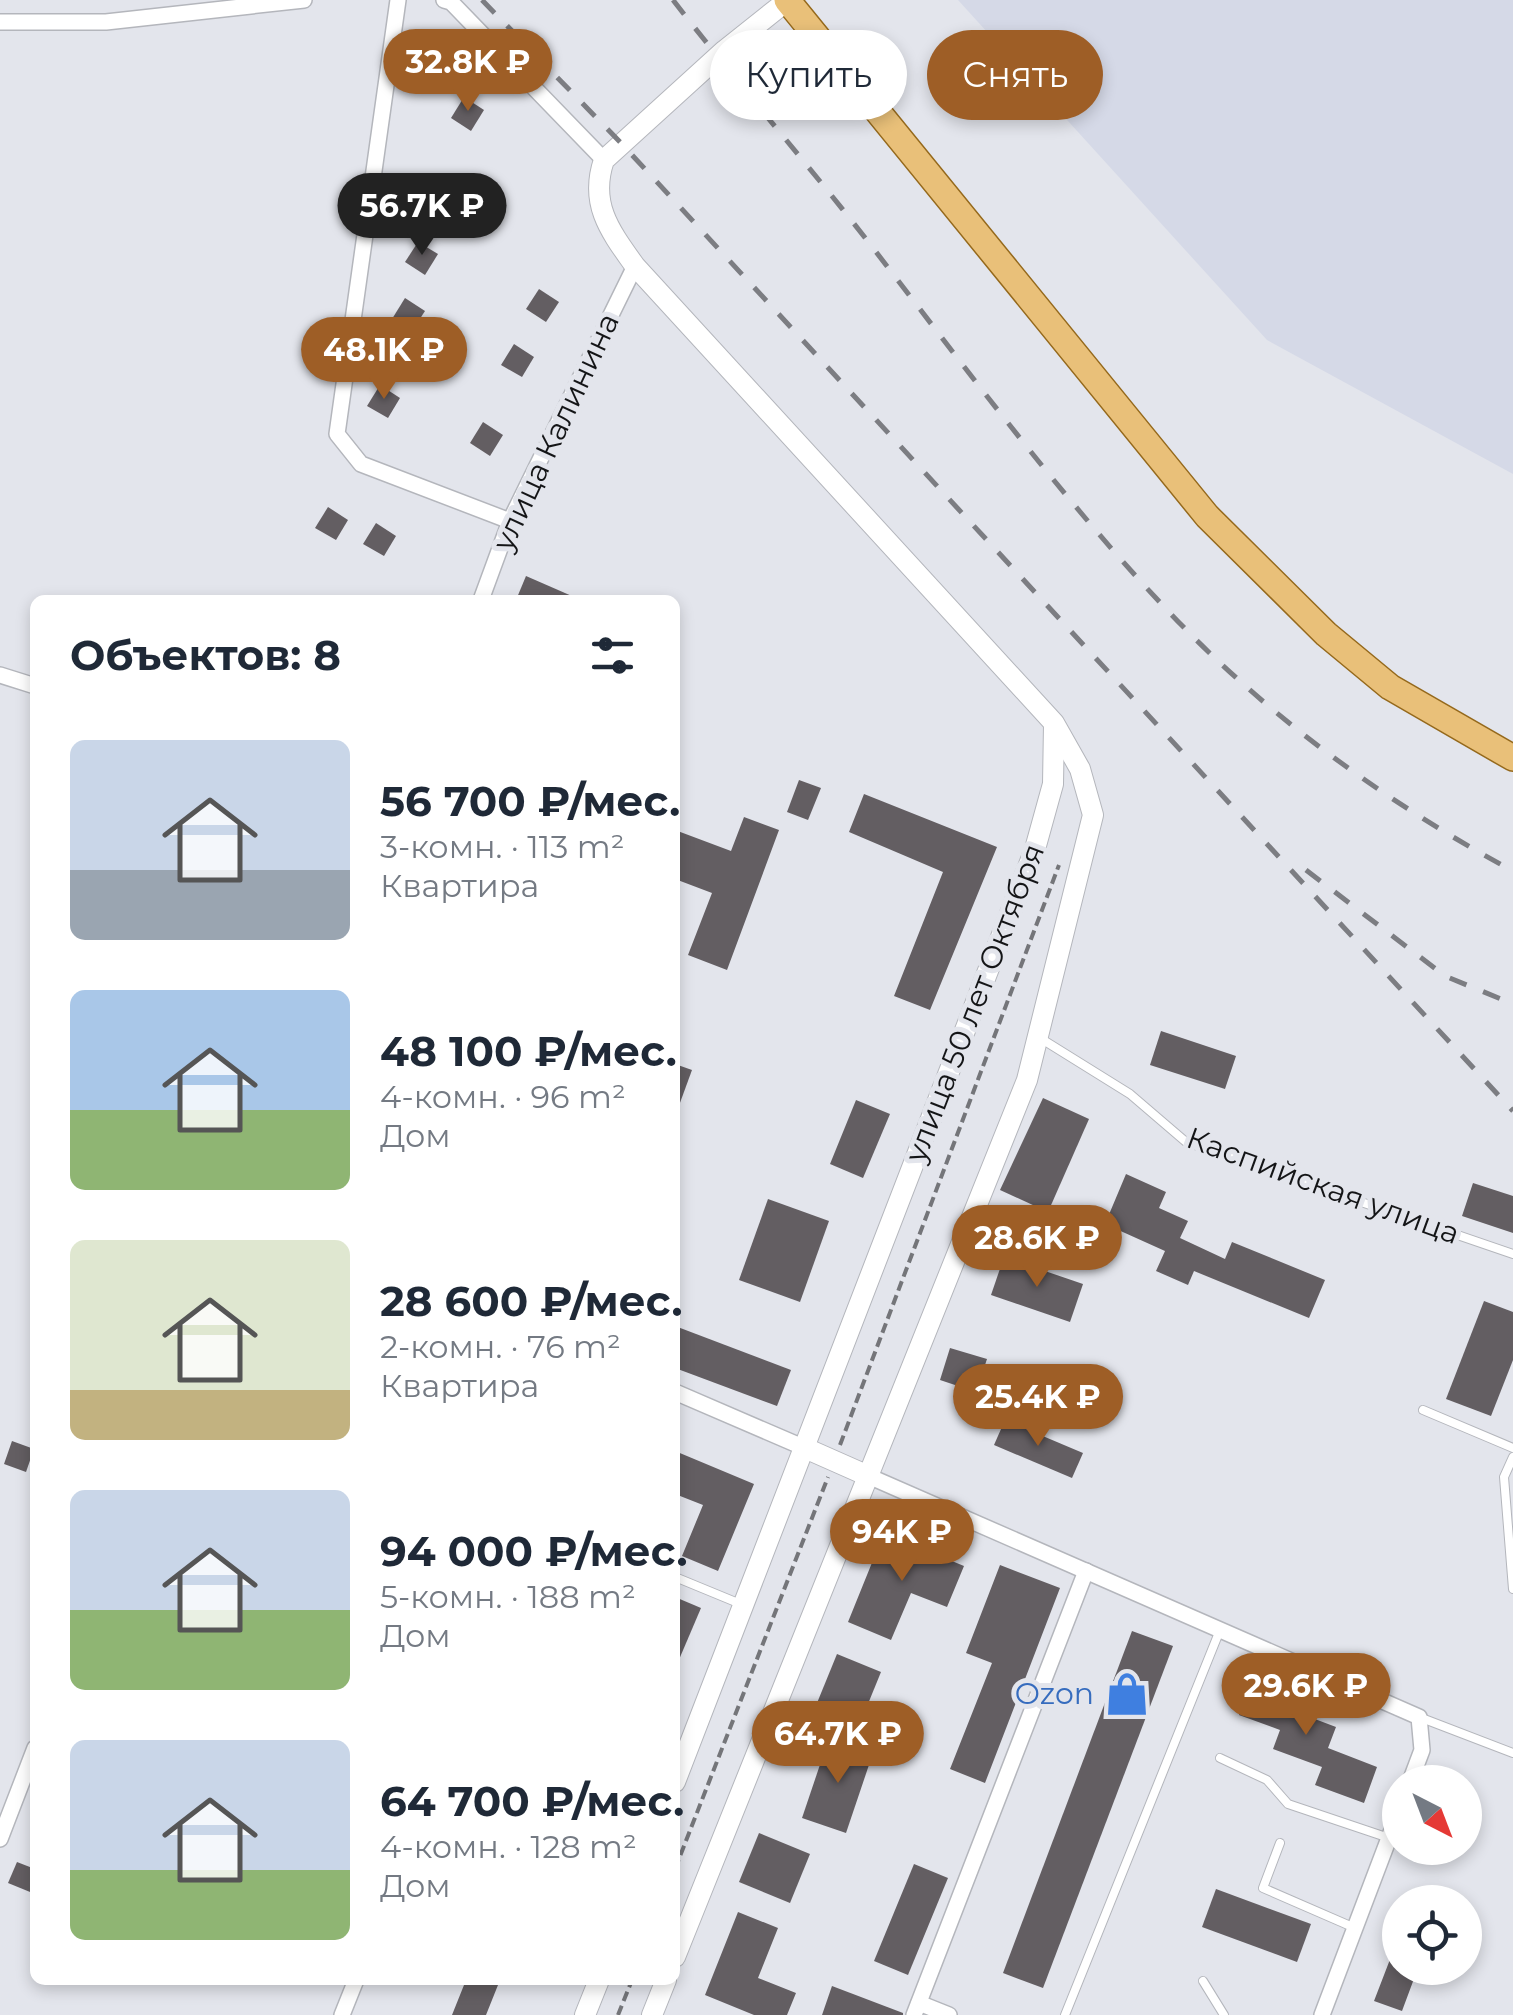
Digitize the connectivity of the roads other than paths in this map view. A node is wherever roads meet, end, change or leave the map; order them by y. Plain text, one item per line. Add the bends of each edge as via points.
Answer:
1 (304, 0) edge
2 (398, 0) edge
3 (444, 0) edge
4 (787, 0) edge
5 (0, 22) edge
6 (604, 160) junction
7 (635, 266) junction
8 (510, 521) junction
9 (483, 595) edge
10 (0, 675) edge
11 (30, 684) edge
12 (1054, 723) junction
13 (1513, 758) edge
14 (1040, 1038) junction
15 (1513, 1254) edge
16 (680, 1394) edge
17 (1423, 1410) dead end
18 (805, 1448) junction
19 (1513, 1448) edge
20 (1513, 1457) edge
21 (866, 1475) junction
22 (1086, 1571) junction
23 (680, 1579) edge
24 (1513, 1589) edge
25 (743, 1606) junction
26 (1220, 1630) junction
27 (1419, 1717) junction
28 (1513, 1753) edge
29 (1220, 1758) dead end
30 (30, 1761) edge
31 (1416, 1765) edge
32 (680, 1769) edge
33 (1382, 1836) edge
34 (0, 1839) edge
35 (1280, 1842) dead end
36 (1382, 1857) edge
37 (1355, 1928) junction
38 (680, 1944) edge
39 (1203, 1980) dead end
40 (354, 1985) edge
41 (597, 1985) edge
42 (664, 1985) edge
43 (916, 2009) edge
44 (342, 2015) edge
45 (586, 2015) edge
46 (652, 2015) edge
47 (949, 2015) edge
48 (1065, 2015) edge
49 (1224, 2015) edge
50 (1322, 2015) edge

1 - 5 street via 106,22
2 - 8 street via 337,434 361,464
3 - 6 street
4 - 6 street
4 - 13 main road via 1207,516 1326,634 1390,686
6 - 7 street via 597,180 600,204
7 - 8 street, улица Калинина
7 - 12 street
8 - 9 street, улица Калинина
10 - 11 street
12 - 14 street, улица 50 лет Октября via 1080,769 1093,816
12 - 18 street, улица 50 лет Октября via 1053,784 1035,849
14 - 15 lane, Каспийская улица via 1130,1094 1186,1142
14 - 21 street, улица 50 лет Октября
16 - 18 street
17 - 19 lane
18 - 21 street
18 - 25 street, улица 50 лет Октября
20 - 24 lane via 1504,1477
21 - 22 street
21 - 38 street, улица 50 лет Октября
22 - 26 street
22 - 43 street
23 - 25 lane
25 - 32 street, улица 50 лет Октября
26 - 27 street
26 - 48 lane
27 - 28 lane
27 - 31 street
29 - 33 lane via 1267,1780 1288,1804
30 - 34 street
35 - 37 lane via 1263,1888
36 - 37 street
37 - 50 street
39 - 49 lane
40 - 44 street
41 - 45 street
42 - 46 street
43 - 47 street

